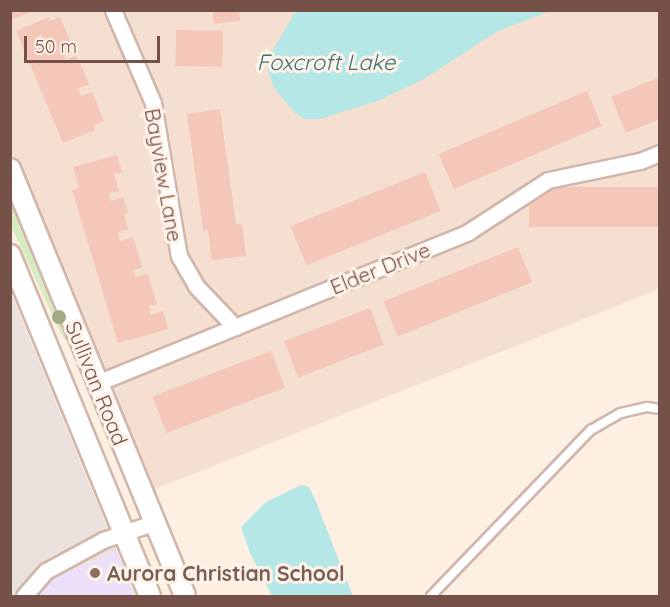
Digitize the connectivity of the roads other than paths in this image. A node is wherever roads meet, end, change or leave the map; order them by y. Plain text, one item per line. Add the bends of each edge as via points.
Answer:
1 (113, 10) edge
2 (660, 153) edge
3 (10, 169) edge
4 (10, 255) edge
5 (235, 327) junction
6 (97, 383) junction
7 (660, 409) edge
8 (153, 523) junction
9 (124, 534) junction
10 (24, 597) edge
11 (150, 597) edge
12 (185, 597) edge
13 (432, 597) edge

1 - 5 street, Bayview Lane via 153,103 179,256 196,286
2 - 5 street, Elder Drive via 640,161 548,180 468,232
3 - 6 street, Sullivan Road
4 - 9 street, Sullivan Road
5 - 6 street, Elder Drive
6 - 8 street, Sullivan Road
7 - 13 lane via 647,407 621,413 591,430
8 - 9 street
8 - 12 street, Sullivan Road
9 - 10 street via 103,540 46,571
9 - 11 street, Sullivan Road

